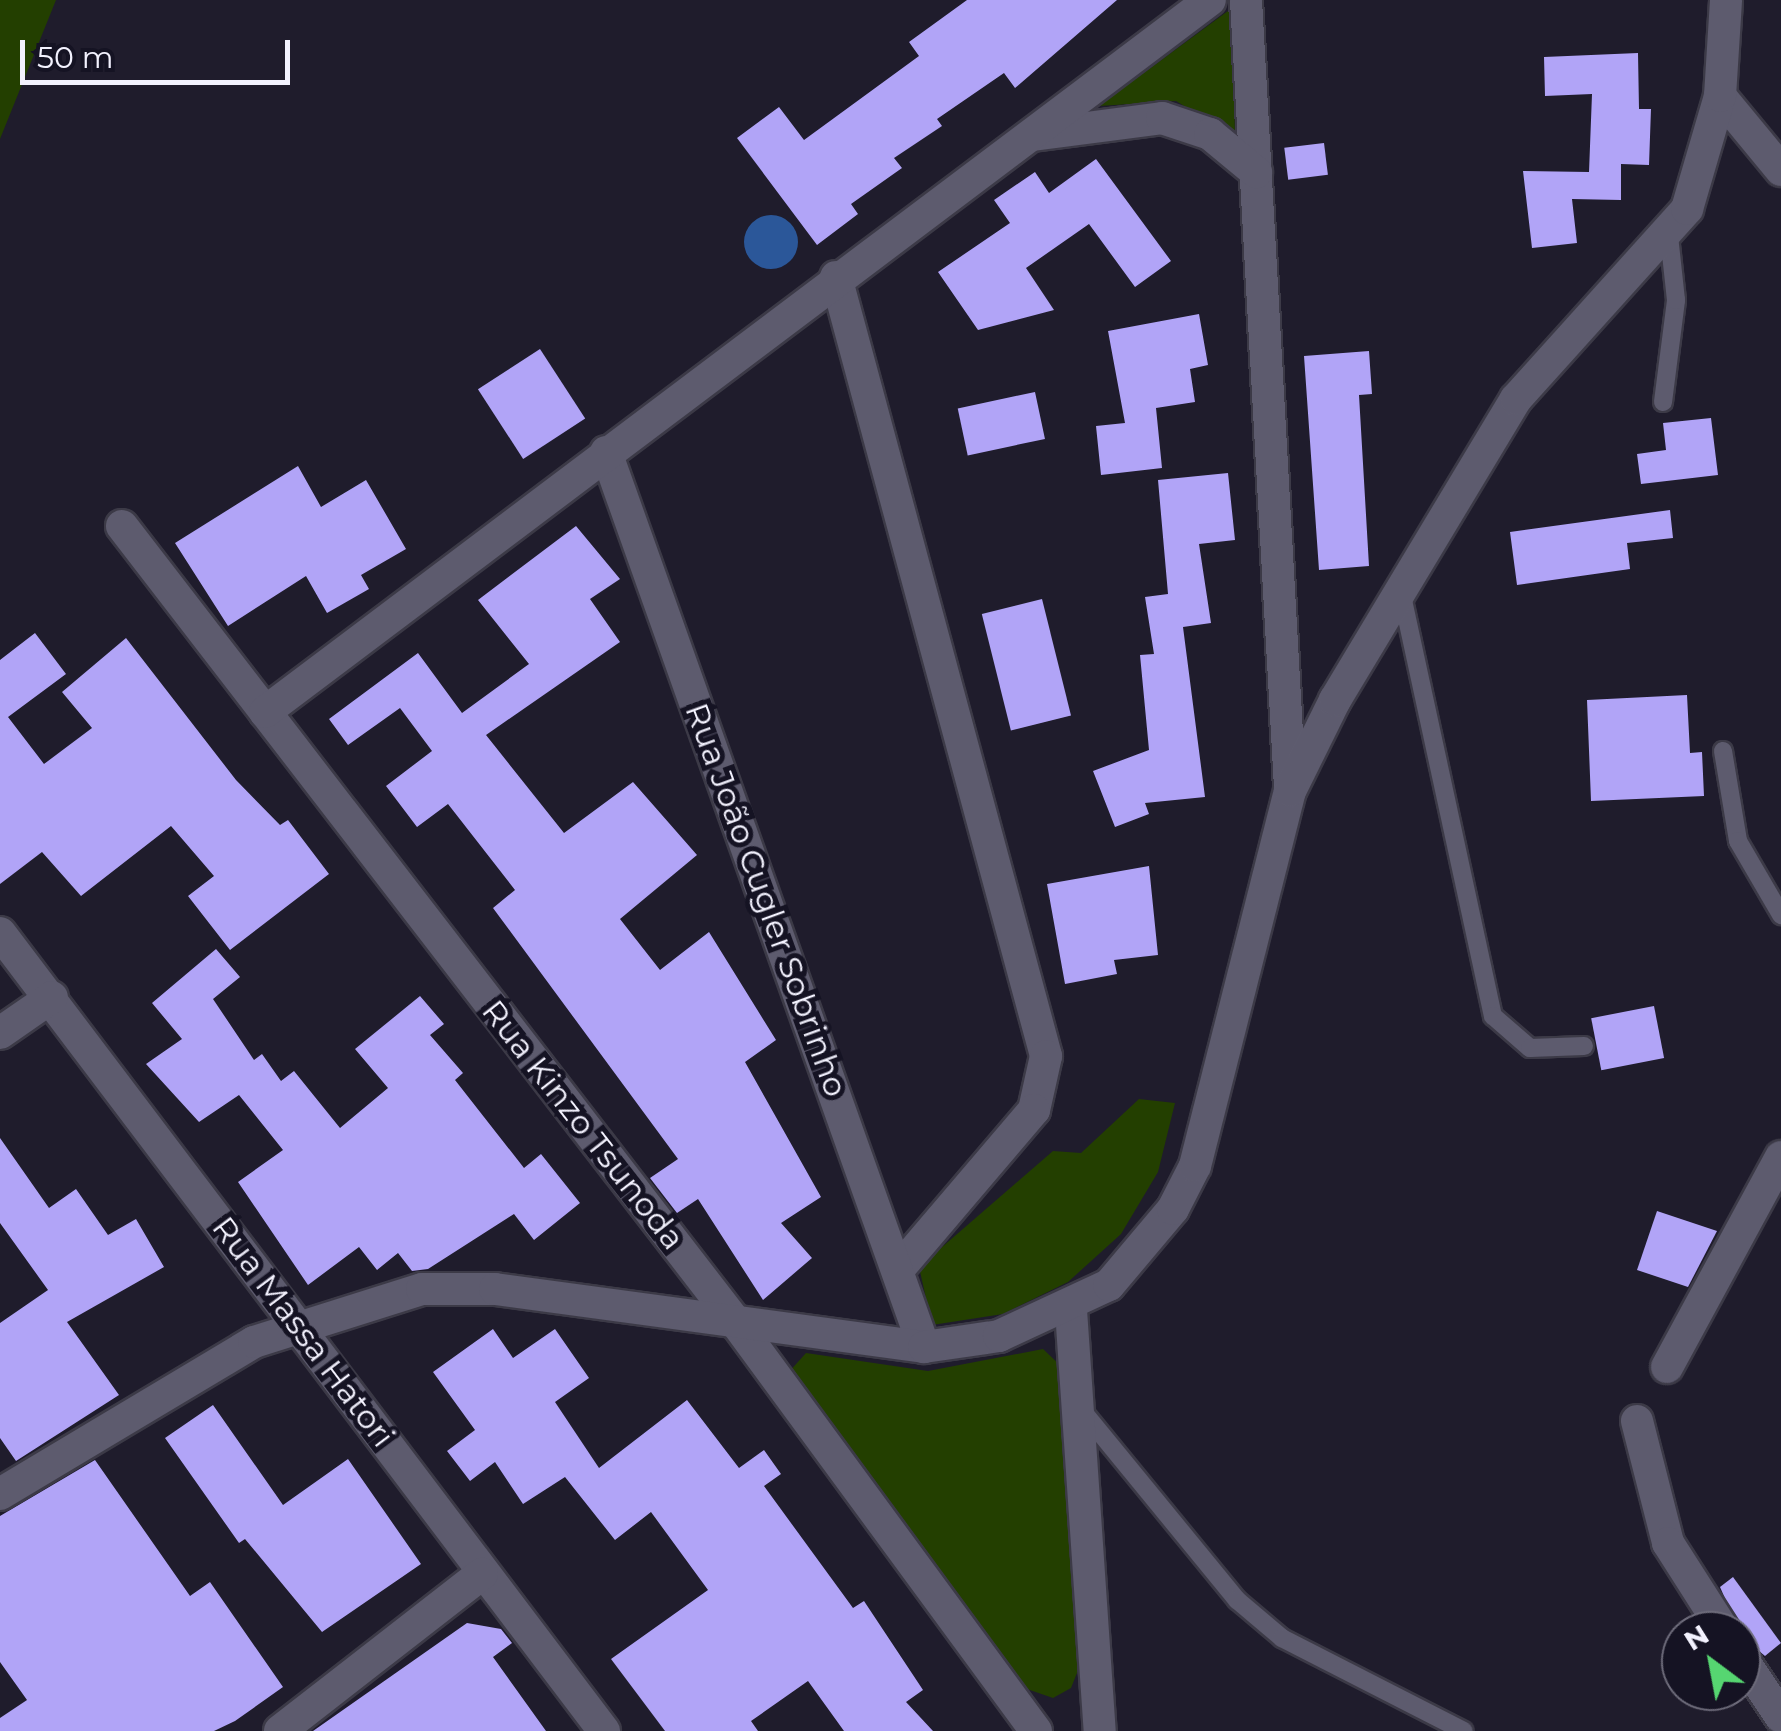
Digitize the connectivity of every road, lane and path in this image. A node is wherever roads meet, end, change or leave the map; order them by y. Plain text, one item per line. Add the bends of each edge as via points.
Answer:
1 (1210, 0) edge
2 (1246, 0) edge
3 (1726, 0) edge
4 (1720, 96) junction
5 (1027, 136) junction
6 (1781, 170) edge
7 (1256, 172) junction
8 (1669, 236) junction
9 (836, 277) junction
10 (1663, 402) dead end
11 (606, 452) junction
12 (122, 526) dead end
13 (1400, 586) junction
14 (265, 712) junction
15 (1723, 751) dead end
16 (1290, 792) junction
17 (1781, 916) edge
18 (0, 934) edge
19 (52, 997) junction
20 (0, 1033) edge
21 (1584, 1046) dead end
22 (1781, 1157) edge
23 (898, 1270) junction
24 (1071, 1310) junction
25 (737, 1324) junction
26 (301, 1327) junction
27 (924, 1348) junction
28 (1668, 1367) dead end
29 (1084, 1413) junction
30 (1636, 1421) dead end
31 (0, 1494) edge
32 (482, 1574) junction
33 (1711, 1611) edge
34 (1761, 1686) edge
35 (1781, 1716) edge
36 (280, 1731) edge
37 (604, 1731) edge
38 (1036, 1731) edge
39 (1100, 1731) edge
40 (1464, 1731) edge

1 - 5 street
2 - 7 street
3 - 4 street
4 - 6 street
4 - 8 street via 1697,182
5 - 7 street via 1162,118 1210,134
5 - 9 street
7 - 16 street
8 - 10 lane via 1676,300
8 - 13 street via 1548,356
9 - 11 street
9 - 23 street via 1046,1056 1034,1110
11 - 14 street
11 - 23 street, Rua João Cugler Sobrinho
12 - 14 street, Rua Kinzo Tsunoda
13 - 16 street
13 - 21 lane via 1492,1016 1530,1048
14 - 25 street, Rua Kinzo Tsunoda
15 - 17 lane via 1738,841
16 - 24 street via 1195,1166 1146,1244
18 - 19 street, Rua Massa Hatori
19 - 20 street
19 - 26 street, Rua Massa Hatori
22 - 28 street
23 - 27 street, Rua João Cugler Sobrinho
24 - 27 street via 999,1336
24 - 29 street
25 - 26 street via 495,1289 422,1289
25 - 27 street
25 - 38 street, Rua Kinzo Tsunoda
26 - 31 street via 254,1342
26 - 32 street, Rua Massa Hatori
29 - 39 street
29 - 40 lane via 1237,1600 1282,1638
30 - 33 street via 1668,1543
32 - 36 street
32 - 37 street, Rua Massa Hatori
34 - 35 street

